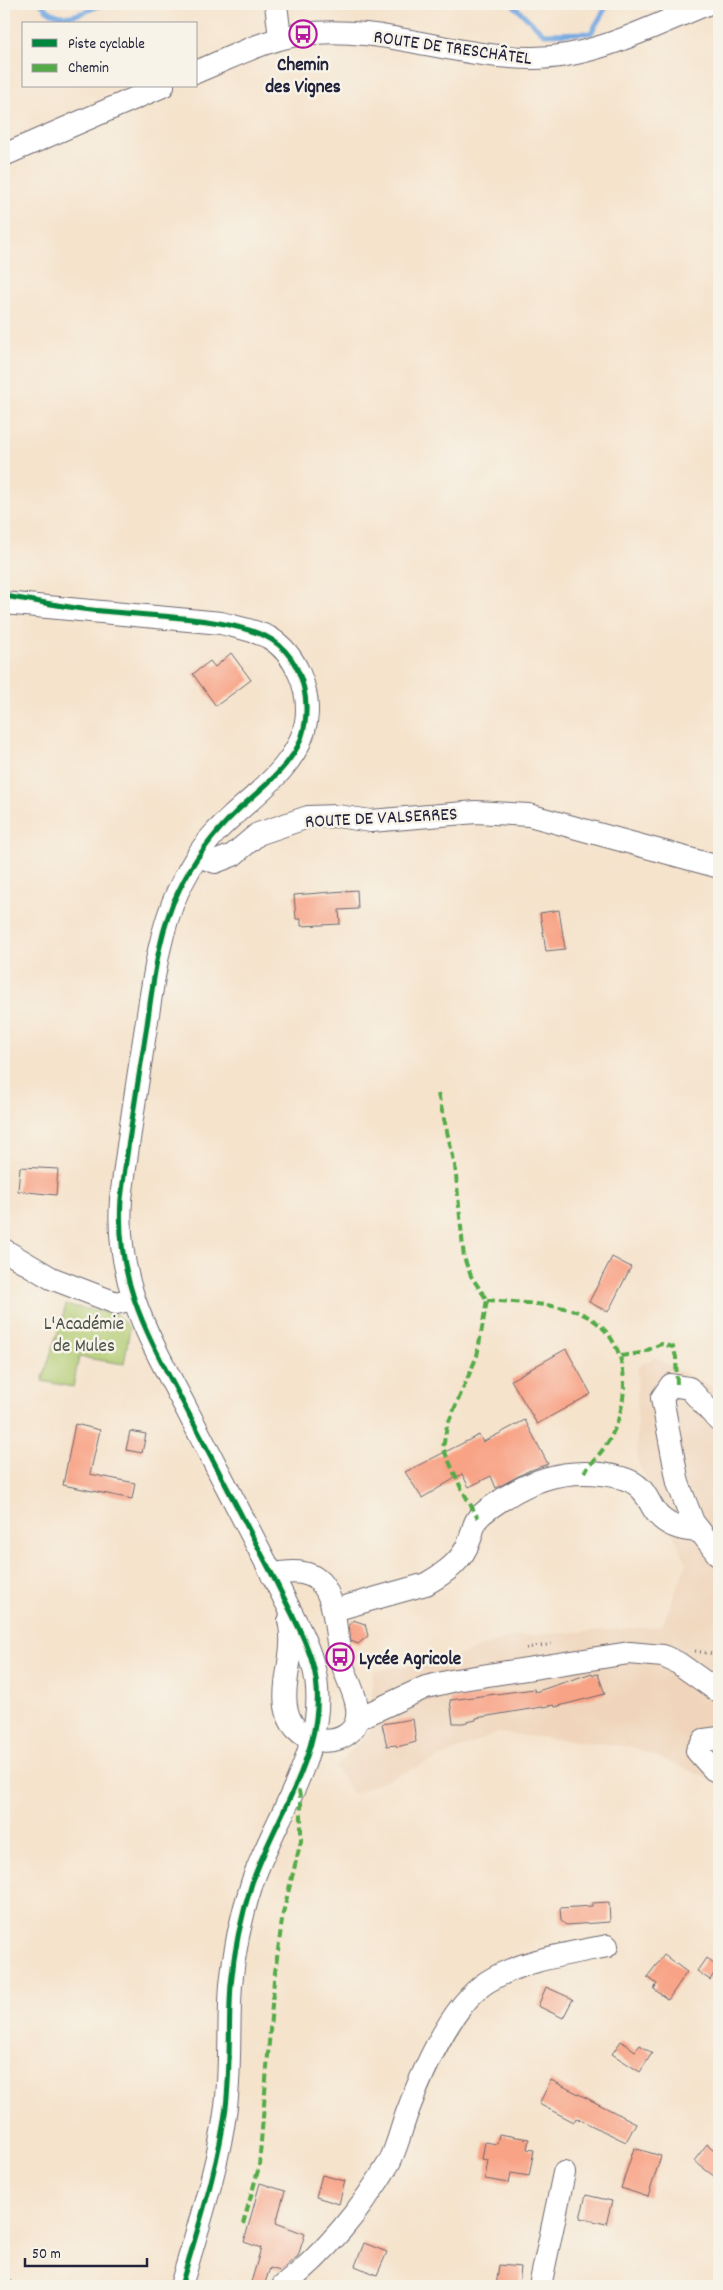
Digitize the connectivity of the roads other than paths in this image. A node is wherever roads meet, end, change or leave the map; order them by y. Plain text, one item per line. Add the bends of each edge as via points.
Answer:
1 (276, 4) edge
2 (707, 4) edge
3 (280, 38) junction
4 (198, 71) edge
5 (158, 88) edge
6 (4, 155) edge
7 (4, 596) edge
8 (4, 603) edge
9 (77, 609) junction
10 (198, 856) junction
11 (719, 867) edge
12 (4, 1250) edge
13 (133, 1299) junction
14 (719, 1420) edge
15 (700, 1531) junction
16 (719, 1556) edge
17 (272, 1575) junction
18 (282, 1596) junction
19 (334, 1610) junction
20 (719, 1692) edge
21 (357, 1719) junction
22 (719, 1738) edge
23 (313, 1741) junction
24 (719, 1771) edge
25 (607, 1946) dead end
26 (564, 2173) dead end
27 (181, 2286) edge
28 (283, 2286) edge
29 (540, 2286) edge

1 - 3 street
2 - 3 street, ROUTE DE TRESCHÂTEL via 603,45 568,55 532,58 491,55 375,34 318,33
3 - 4 street, ROUTE DE TRESCHÂTEL
5 - 6 street
7 - 9 street
8 - 9 street
9 - 10 street via 221,623 249,630 284,649 302,680 306,700 302,739 282,769 213,835
10 - 11 street, ROUTE DE VALSERRES via 215,862 233,855 258,834 308,817 337,816 372,821 476,812 529,815
10 - 13 street via 177,893 160,951 127,1151 119,1226 121,1252
12 - 13 street via 51,1278 116,1302
13 - 17 street
14 - 15 street via 689,1388 671,1385 662,1398 678,1483 693,1522
15 - 16 street
15 - 19 street via 672,1526 659,1517 638,1486 624,1479 584,1472 558,1474 519,1489 478,1518 466,1549 438,1578
17 - 18 street
17 - 19 street via 290,1571 310,1574 325,1587
18 - 23 street via 313,1666 318,1706
18 - 23 street via 290,1624 292,1651 287,1712 292,1725
19 - 21 street via 340,1656 357,1709
20 - 21 street via 663,1656 629,1653 426,1687
21 - 23 street via 354,1728 341,1737
22 - 24 street via 704,1740 697,1751 714,1770
23 - 27 street via 268,1841 241,1919 234,1952 222,2134
25 - 28 street via 555,1956 507,1972 487,1982 463,2002 417,2086 390,2161 346,2223 319,2254
26 - 29 street

